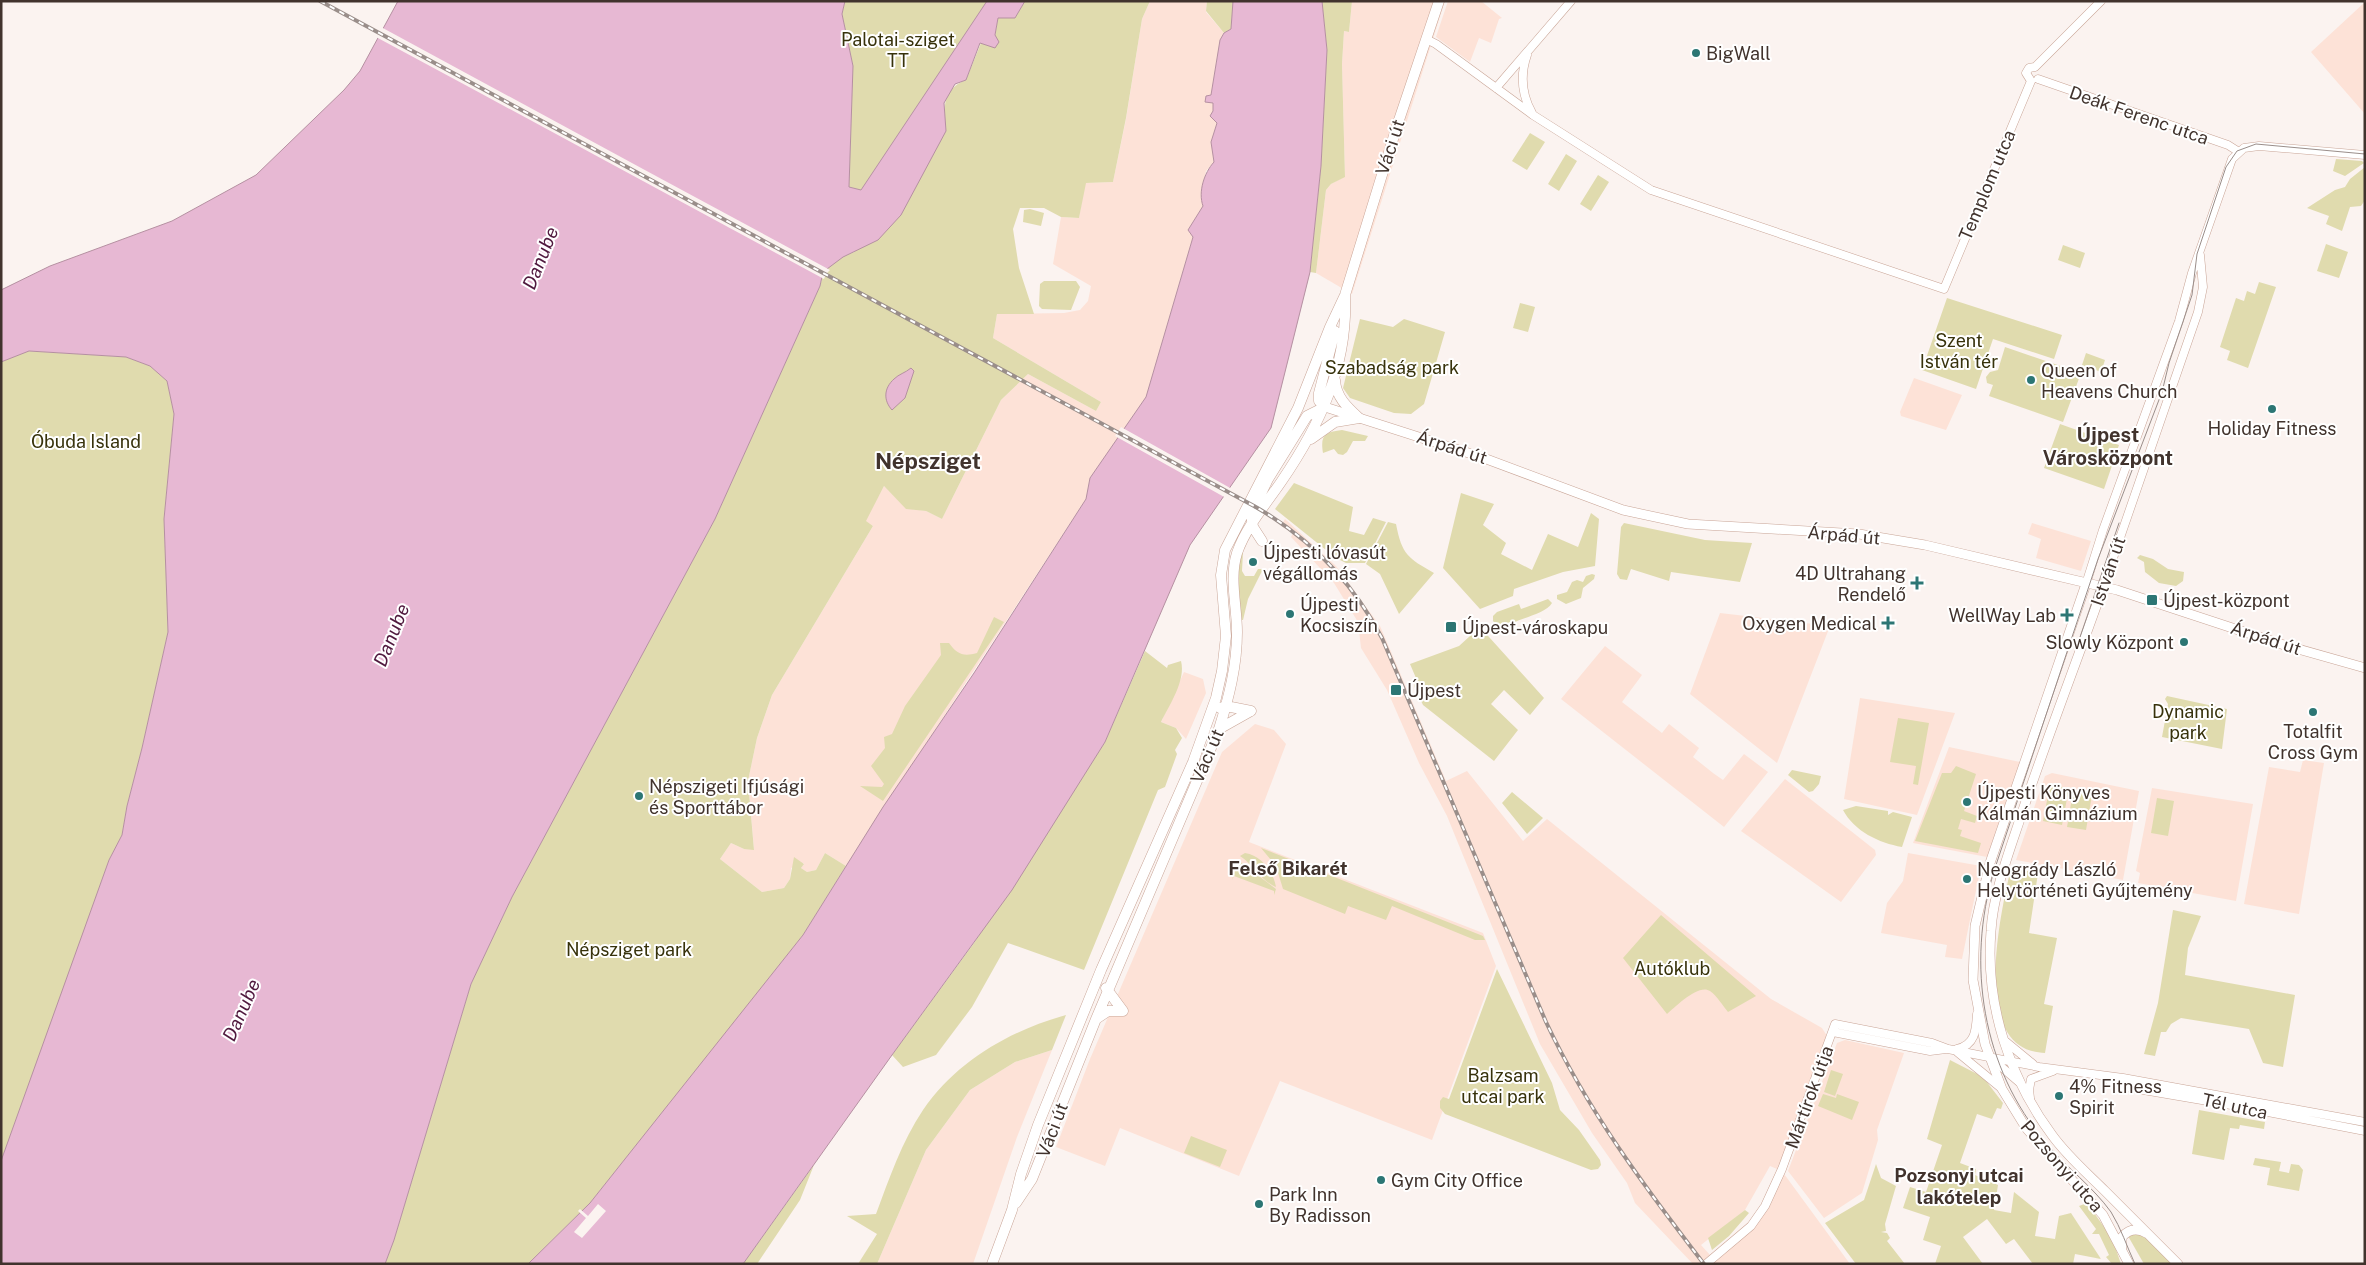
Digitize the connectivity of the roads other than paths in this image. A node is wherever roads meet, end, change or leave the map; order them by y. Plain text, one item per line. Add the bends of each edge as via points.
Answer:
1 (1439, 1) edge
2 (1571, 1) edge
3 (2101, 1) edge
4 (1426, 39) junction
5 (1528, 50) junction
6 (2035, 67) junction
7 (2035, 80) junction
8 (1496, 88) junction
9 (1533, 115) junction
10 (2239, 152) junction
11 (2365, 155) edge
12 (2200, 255) junction
13 (1345, 295) junction
14 (1338, 310) junction
15 (1336, 377) junction
16 (1325, 407) junction
17 (1298, 408) junction
18 (1359, 418) junction
19 (1306, 444) junction
20 (1286, 449) junction
21 (1268, 479) junction
22 (1252, 497) junction
23 (1252, 525) junction
24 (1241, 544) junction
25 (2086, 584) junction
26 (2103, 587) junction
27 (2365, 668) edge
28 (1226, 706) junction
29 (1211, 714) junction
30 (1219, 729) junction
31 (1994, 850) joint
32 (2000, 885) joint
33 (1101, 970) junction
34 (1108, 992) junction
35 (1086, 1010) junction
36 (1978, 1010) junction
37 (1096, 1018) junction
38 (1834, 1028) junction
39 (1889, 1035) junction
40 (2003, 1038) junction
41 (1888, 1044) junction
42 (1951, 1049) junction
43 (1989, 1056) junction
44 (2010, 1061) junction
45 (2039, 1067) junction
46 (2056, 1070) junction
47 (2107, 1078) junction
48 (2019, 1082) junction
49 (2002, 1089) junction
50 (2032, 1104) junction
51 (2365, 1122) edge
52 (2365, 1131) edge
53 (1012, 1210) junction
54 (2151, 1236) junction
55 (2122, 1249) junction
56 (992, 1264) edge
57 (1706, 1264) edge
58 (2129, 1264) edge
59 (2178, 1264) edge

1 - 4 main road, Váci út
2 - 5 street
3 - 6 street
4 - 8 street
4 - 13 main road, Váci út
5 - 8 street
5 - 9 street via 1523,73 1524,97
6 - 7 street via 2040,70
6 - 7 street, Templom utca via 2027,70 2026,77
7 - 9 street, Templom utca via 1944,289 1651,190
7 - 10 street, Deák Ferenc utca via 2228,145
8 - 9 street
10 - 11 street via 2259,146
10 - 12 street, István út via 2229,166
12 - 25 street, István út
12 - 26 street, István út via 2203,287 2198,312
13 - 14 main road, Váci út
13 - 15 main road, Váci út via 1346,330
14 - 16 main road via 1320,393 1319,401
14 - 17 main road, Váci út
15 - 16 main road, Váci út
15 - 18 main road via 1338,394
16 - 18 main road, Árpád út
16 - 19 main road, Váci út
16 - 20 main road via 1307,416
17 - 20 main road
17 - 22 main road, Váci út
18 - 19 main road via 1328,425
18 - 25 main road, Árpád út via 1482,457 1623,510 1656,518 1726,528 1876,537 1925,545
19 - 23 main road, Váci út
20 - 21 main road
21 - 22 main road
21 - 23 main road via 1251,514
22 - 29 main road, Váci út via 1222,560 1226,636 1220,684
23 - 24 main road, Váci út
23 - 24 main road via 1262,541
24 - 28 main road, Váci út via 1234,567 1236,657
25 - 26 main road, Árpád út
25 - 31 main road, István út
26 - 27 main road, Árpád út
26 - 32 main road, István út via 2040,760
28 - 29 main road
28 - 30 main road, Váci út
28 - 30 main road via 1250,711
29 - 33 main road, Váci út
30 - 34 main road, Váci út
31 - 36 main road, Pozsonyi utca via 1979,906 1973,948 1973,980
32 - 40 main road, Pozsonyi utca via 1991,929 1990,962 1993,998
33 - 34 main road
33 - 35 main road, Váci út
34 - 37 main road, Váci út
34 - 37 main road via 1123,1011 1108,1011
35 - 37 main road via 1094,1000
35 - 53 main road, Váci út via 1032,1140
36 - 42 street via 1971,1042 1966,1047
36 - 43 main road, Pozsonyi utca
37 - 53 main road, Váci út via 1032,1179
38 - 39 street
38 - 41 street
38 - 57 street, Mártírok útja via 1765,1206 1751,1226
39 - 41 street
39 - 42 street
40 - 44 main road, Pozsonyi utca
40 - 45 street via 2013,1050
41 - 42 street via 1930,1051
42 - 43 street
42 - 49 street
43 - 44 street
43 - 48 street
43 - 49 main road, Pozsonyi utca
44 - 45 street, Tél utca
44 - 48 main road, Pozsonyi utca
45 - 46 street, Tél utca
46 - 47 street, Tél utca
46 - 50 street via 2031,1079 2028,1090
47 - 51 street, Tél utca via 2123,1078
47 - 52 street, Tél utca via 2114,1085
48 - 50 main road, Pozsonyi utca
49 - 55 main road, Pozsonyi utca via 2026,1128 2099,1209
50 - 54 main road, Pozsonyi utca via 2053,1137
53 - 56 main road, Váci út
54 - 55 main road via 2140,1230 2129,1231 2122,1237
54 - 59 main road, Pozsonyi utca
55 - 58 main road, Pozsonyi utca

